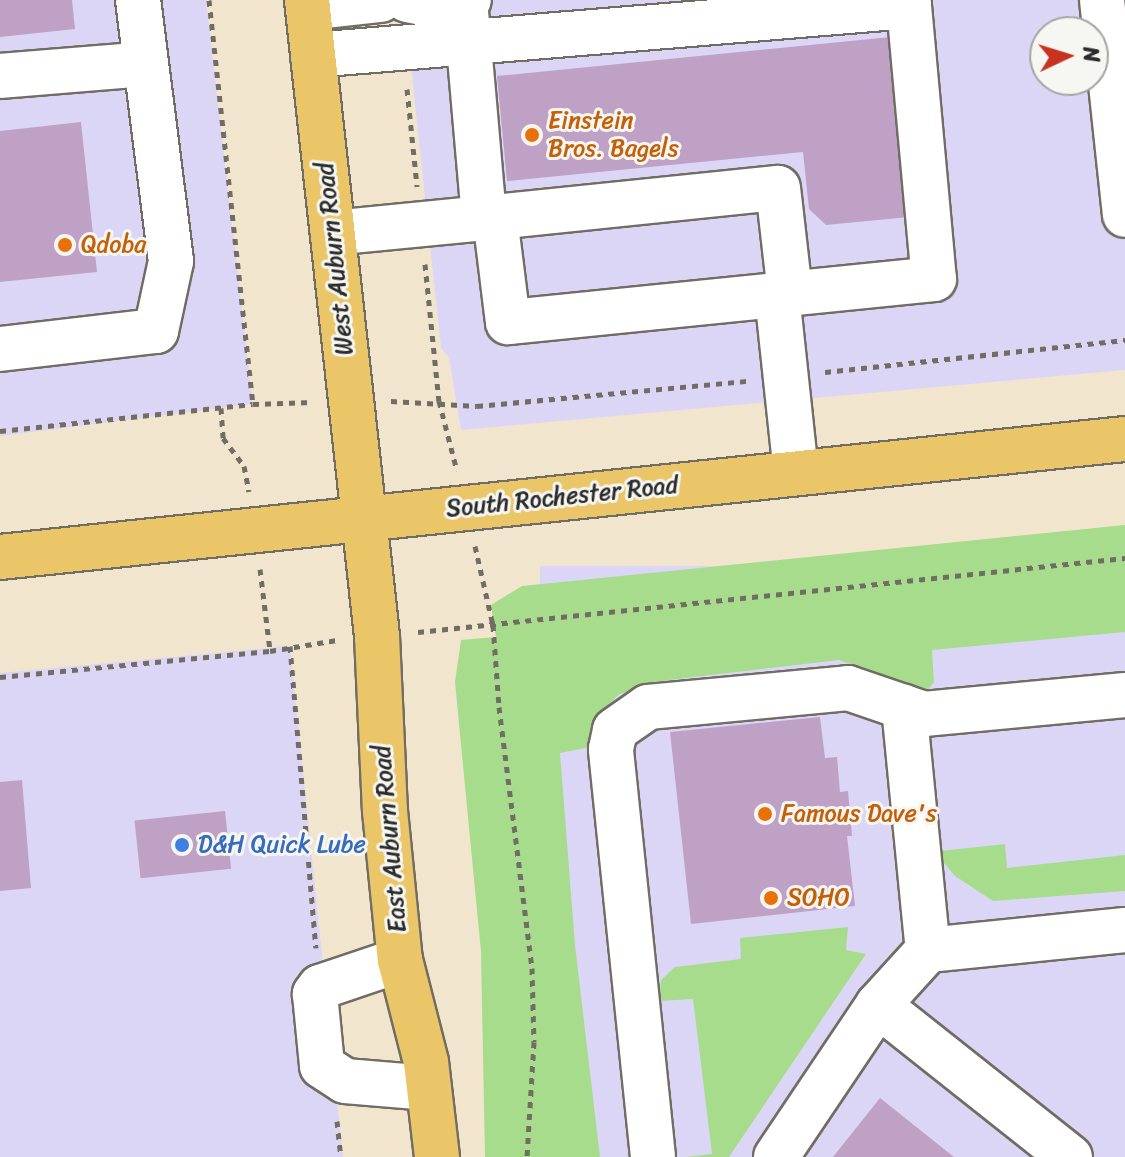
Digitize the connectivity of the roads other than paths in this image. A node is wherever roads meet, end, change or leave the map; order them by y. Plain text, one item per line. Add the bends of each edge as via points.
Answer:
1 (138, 0) edge
2 (381, 0) edge
3 (407, 0) edge
4 (1102, 0) edge
5 (308, 4) edge
6 (468, 14) edge
7 (313, 55) junction
8 (145, 64) junction
9 (0, 76) edge
10 (1125, 215) edge
11 (490, 218) junction
12 (333, 233) junction
13 (784, 294) junction
14 (0, 349) edge
15 (1125, 439) edge
16 (796, 473) junction
17 (363, 517) junction
18 (0, 557) edge
19 (1125, 695) edge
20 (904, 707) junction
21 (1125, 930) edge
22 (928, 950) junction
23 (400, 960) junction
24 (878, 1005) junction
25 (429, 1088) junction
26 (437, 1157) edge
27 (653, 1157) edge
28 (776, 1157) edge
29 (1070, 1157) edge

1 - 8 lane
2 - 5 lane
3 - 6 lane
4 - 10 lane
5 - 7 main road, West Auburn Road
6 - 7 lane via 403,48
6 - 11 lane
6 - 13 lane via 909,6 934,279
7 - 12 main road, West Auburn Road
8 - 9 lane
8 - 14 lane via 171,261 156,331
11 - 12 lane
11 - 13 lane via 508,322
11 - 13 lane via 778,188
12 - 17 main road, West Auburn Road
13 - 16 lane
15 - 16 main road, South Rochester Road
16 - 17 main road, South Rochester Road
17 - 18 main road, South Rochester Road
17 - 23 main road, East Auburn Road via 377,636 385,811
19 - 20 lane via 924,714
20 - 22 lane
20 - 27 lane via 848,688 648,707 615,730 611,749
21 - 22 lane
22 - 24 lane
23 - 25 main road, East Auburn Road
23 - 25 lane via 320,987 315,994 322,1066 345,1081
24 - 28 lane
24 - 29 lane
25 - 26 main road, East Auburn Road

